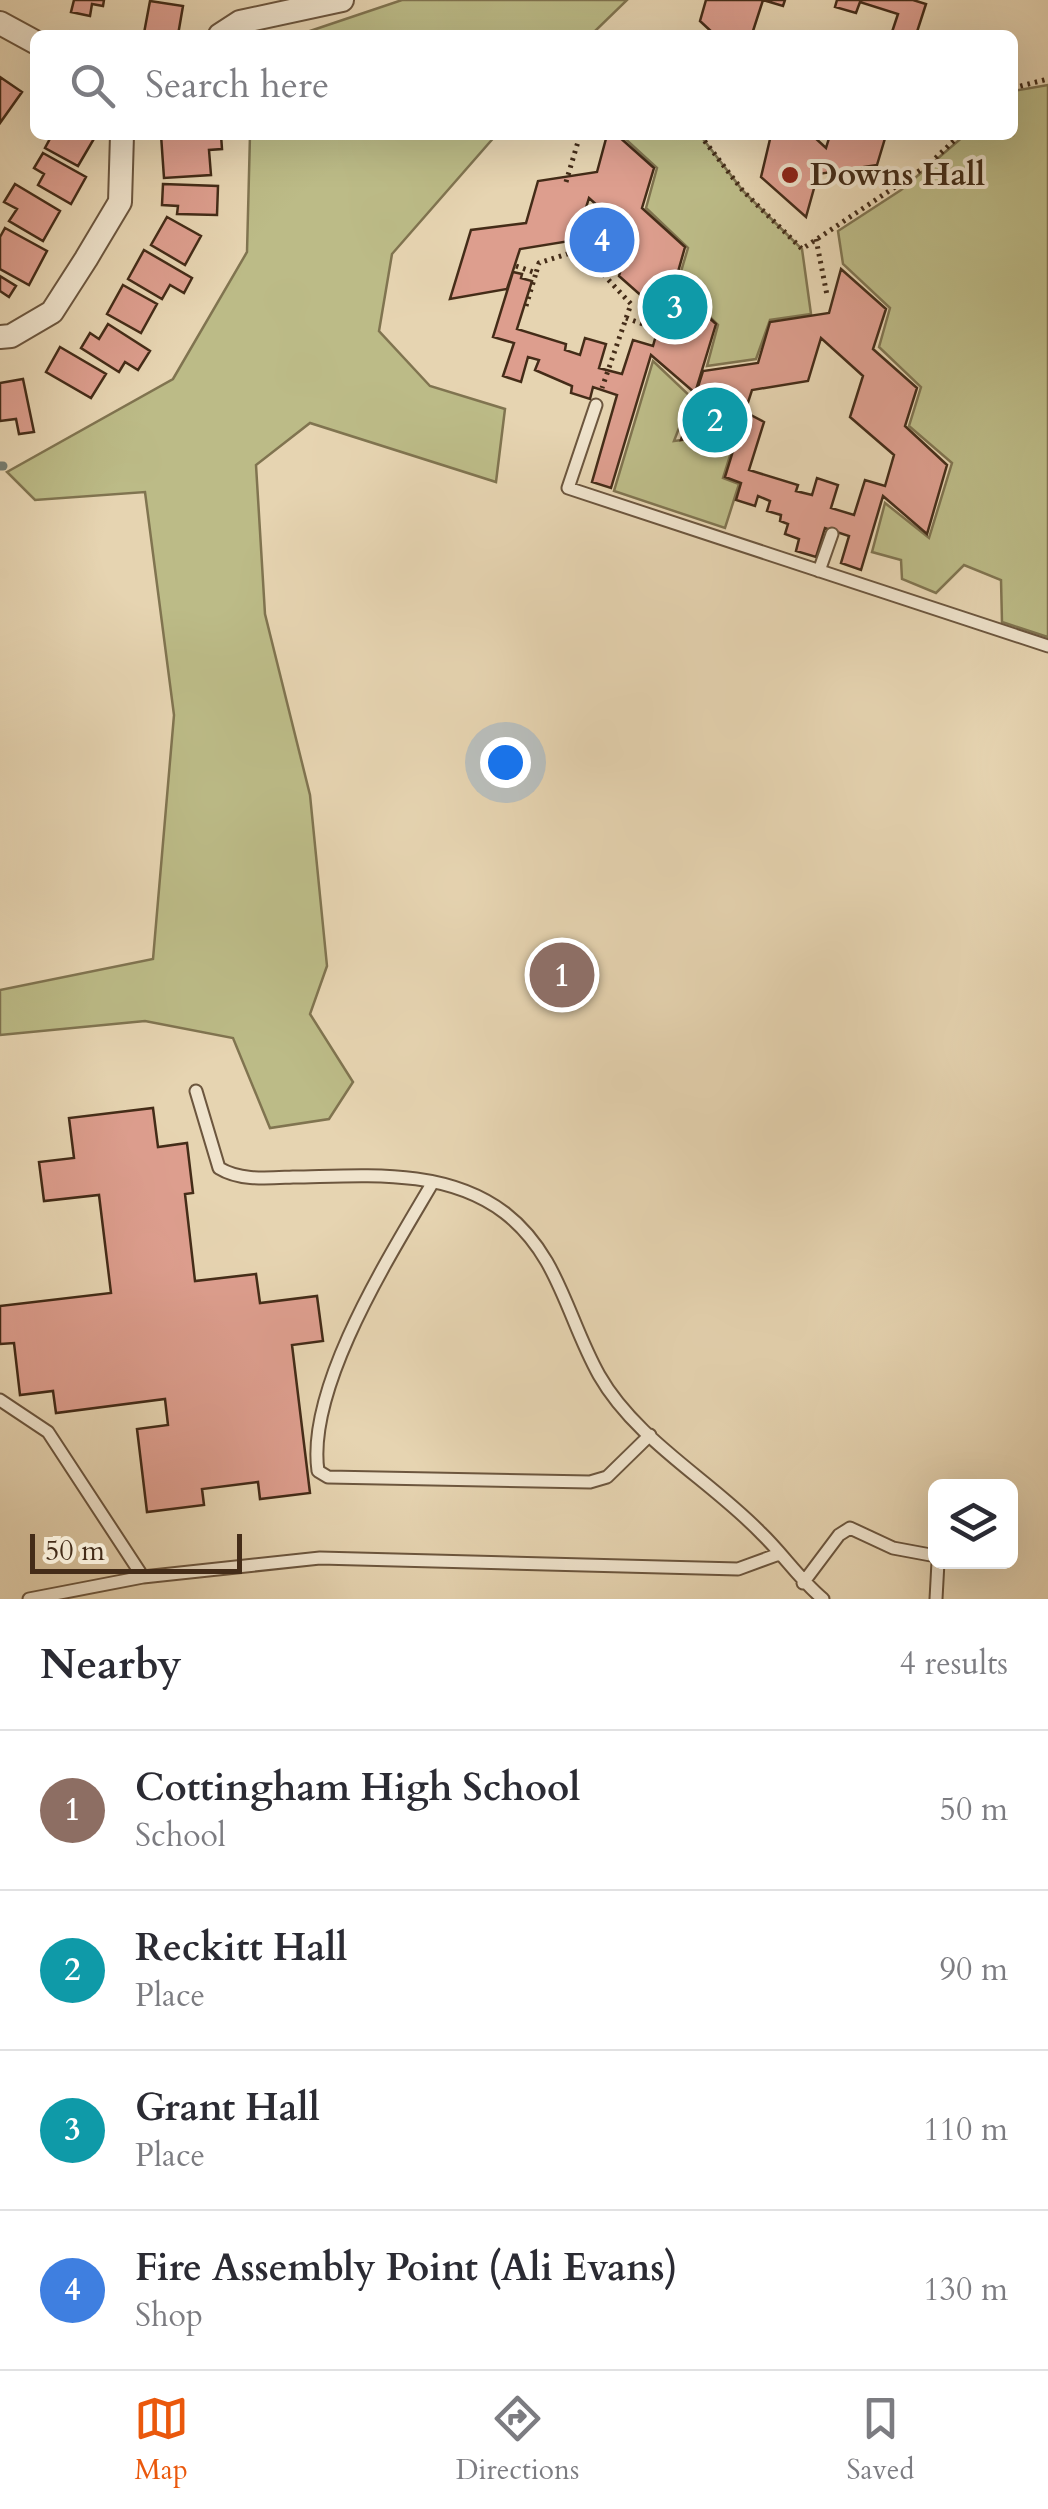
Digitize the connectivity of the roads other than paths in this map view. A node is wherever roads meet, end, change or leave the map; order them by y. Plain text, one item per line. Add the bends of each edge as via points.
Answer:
1 (342, 0) edge
2 (0, 23) edge
3 (228, 30) edge
4 (30, 39) edge
5 (122, 140) edge
6 (0, 337) edge
7 (596, 405) road end
8 (832, 534) dead end
9 (818, 571) junction
10 (1048, 646) edge
11 (196, 1091) dead end
12 (433, 1182) junction
13 (0, 1400) edge
14 (650, 1435) junction
15 (779, 1554) junction
16 (928, 1557) edge
17 (937, 1569) edge
18 (143, 1576) junction
19 (804, 1583) junction
20 (30, 1599) edge
21 (823, 1599) edge
22 (936, 1599) edge

1 - 3 street
2 - 4 street
5 - 6 street via 120,202 86,259 52,312
7 - 9 lane via 568,488
8 - 9 lane
9 - 10 lane
11 - 12 lane via 219,1168 228,1174 386,1175
12 - 14 lane via 504,1212 542,1250 599,1375
12 - 14 lane via 339,1358 318,1471 328,1478 590,1482 606,1477
13 - 18 lane via 48,1432
14 - 15 lane
15 - 18 lane via 738,1569 320,1558
15 - 19 lane
16 - 19 lane via 850,1528
17 - 22 lane
18 - 20 lane
19 - 21 lane

